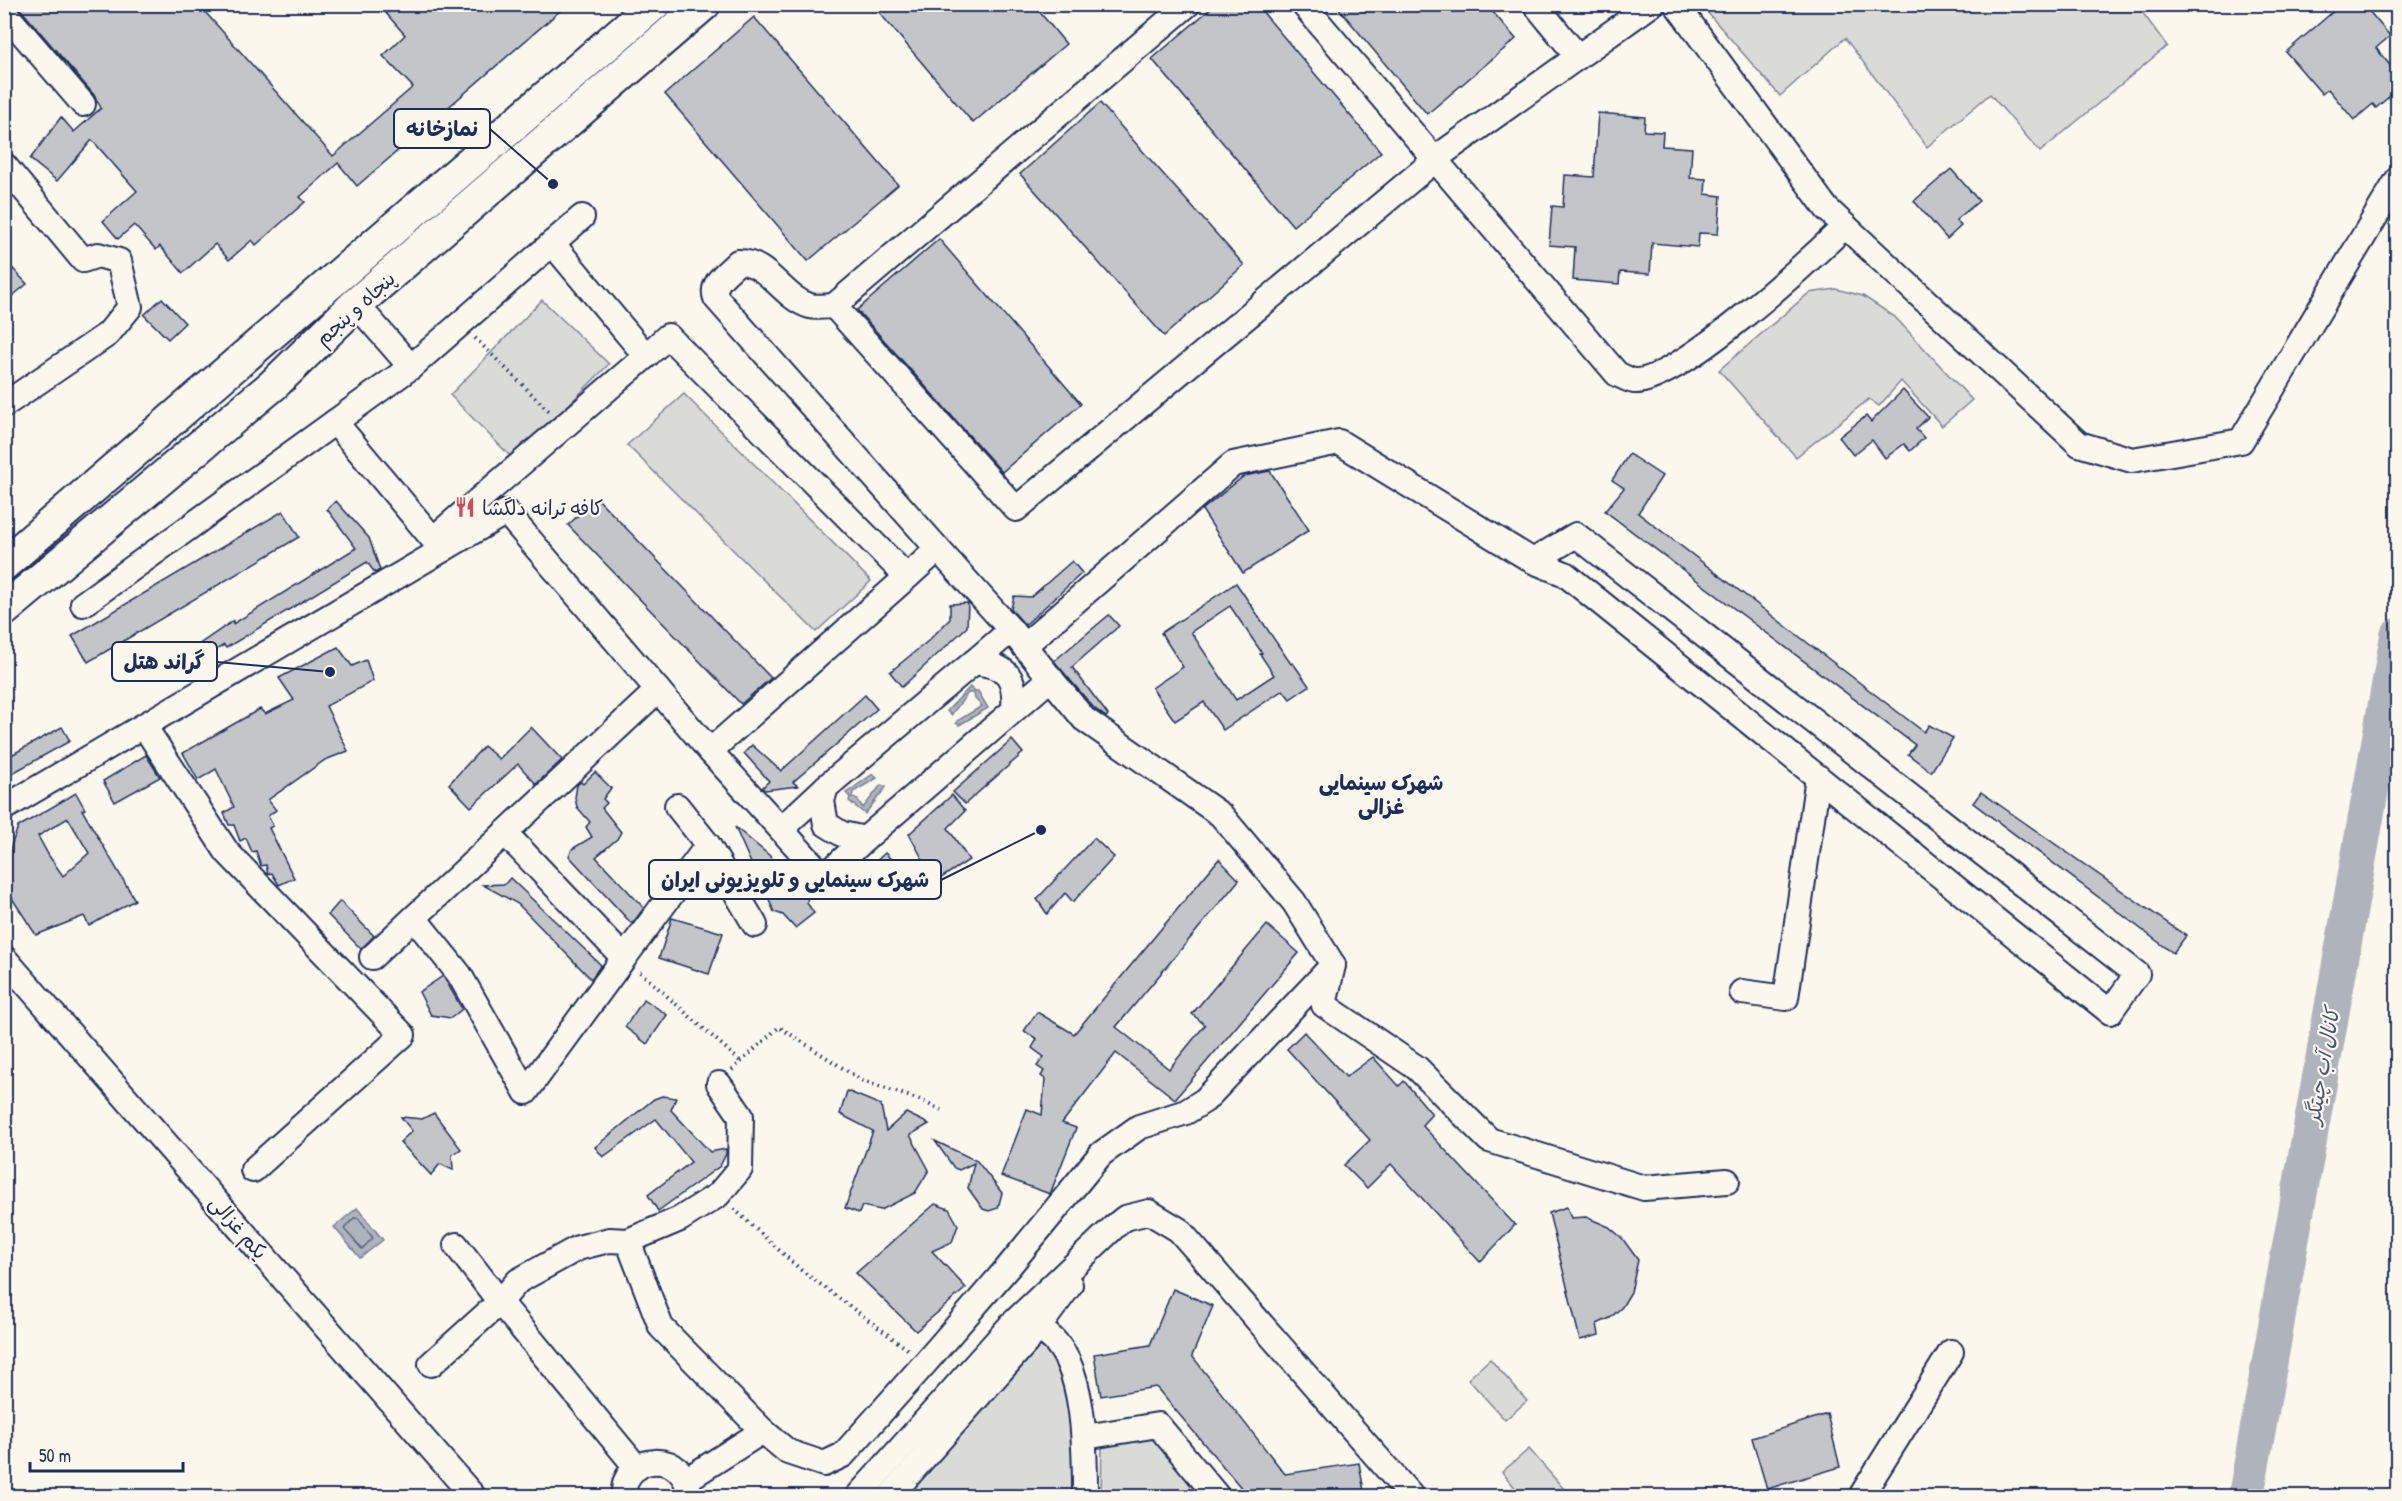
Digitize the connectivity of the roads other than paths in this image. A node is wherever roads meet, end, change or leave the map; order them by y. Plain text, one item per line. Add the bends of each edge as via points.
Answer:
1 (654, 4) edge
2 (704, 4) edge
3 (1188, 4) edge
4 (1303, 4) edge
5 (1535, 4) edge
6 (1652, 4) edge
7 (1676, 4) edge
8 (4, 12) edge
9 (1578, 57) junction
10 (83, 104) dead end
11 (1434, 161) junction
12 (4, 165) edge
13 (2397, 178) edge
14 (582, 217) dead end
15 (1845, 226) junction
16 (552, 243) junction
17 (336, 280) junction
18 (357, 304) junction
19 (834, 306) junction
20 (646, 356) junction
21 (411, 367) junction
22 (4, 405) edge
23 (335, 422) junction
24 (488, 492) junction
25 (506, 512) junction
26 (437, 545) junction
27 (938, 549) junction
28 (1533, 561) junction
29 (4, 564) edge
30 (907, 577) junction
31 (83, 604) dead end
32 (4, 610) edge
33 (1018, 638) junction
34 (974, 662) junction
35 (1050, 678) junction
36 (658, 690) junction
37 (1014, 709) junction
38 (144, 726) junction
39 (710, 751) junction
40 (1818, 777) junction
41 (826, 787) junction
42 (677, 806) dead end
43 (4, 808) edge
44 (781, 829) junction
45 (505, 833) junction
46 (865, 839) junction
47 (708, 845) junction
48 (414, 918) junction
49 (755, 925) dead end
50 (372, 957) dead end
51 (4, 958) edge
52 (624, 958) junction
53 (1333, 964) junction
54 (1742, 992) dead end
55 (719, 1084) dead end
56 (254, 1170) dead end
57 (1727, 1181) dead end
58 (1115, 1226) junction
59 (627, 1241) junction
60 (456, 1245) dead end
61 (500, 1302) junction
62 (1011, 1325) junction
63 (1036, 1331) junction
64 (1951, 1352) dead end
65 (431, 1364) dead end
66 (763, 1431) junction
67 (1085, 1437) junction
68 (637, 1468) junction
69 (687, 1488) edge
70 (473, 1497) edge
71 (624, 1497) edge
72 (858, 1497) edge
73 (890, 1497) edge
74 (1085, 1497) edge
75 (1217, 1497) edge
76 (1411, 1497) edge
77 (1861, 1497) edge

1 - 17 main road, پنجاه و پنجم
2 - 18 main road, پنجاه و پنجم
3 - 19 street
4 - 11 street
5 - 9 street
6 - 9 street
7 - 15 street via 1827,210
8 - 10 street
9 - 11 street
11 - 15 street via 1617,374 1634,381 1656,375 1693,356 1793,275
11 - 19 street via 1016,509
12 - 22 street via 83,260 98,255 119,261 130,307 108,334
13 - 15 street via 2241,441 2132,460 2079,444
14 - 16 street
16 - 20 street
16 - 21 street
17 - 18 main road
17 - 29 main road, پنجاه و پنجم
18 - 21 street
18 - 32 main road, پنجاه و پنجم via 273,385
19 - 27 street via 802,302 747,262 738,262 713,292
20 - 24 street
20 - 30 street via 668,336
21 - 23 street
23 - 26 street
23 - 31 street
24 - 25 street
24 - 26 street
25 - 26 street
25 - 36 street
26 - 38 street
27 - 30 street
27 - 33 street
28 - 33 street via 1338,442 1233,464
28 - 40 street via 1565,574
28 - 40 street via 1576,535 2138,974 2110,1012
30 - 39 street
33 - 34 street
33 - 35 street
34 - 37 street via 995,665 1008,673 1015,694
34 - 41 street
35 - 37 street
35 - 53 street via 1084,719 1221,815 1294,902
36 - 39 street
36 - 45 street
37 - 46 street
38 - 43 street
38 - 56 street via 227,852 403,1035
39 - 44 street
40 - 54 street via 1786,998
41 - 44 street
41 - 46 street via 822,801 826,824 842,834
42 - 47 street
44 - 46 street via 824,877
45 - 48 street
45 - 52 street
47 - 49 street
47 - 52 street
48 - 50 street
48 - 52 street via 459,974 526,1092
51 - 70 street, یکم غزالی
53 - 57 street via 1324,1005 1417,1068 1489,1140 1644,1188
53 - 66 street via 1205,1100 1186,1112 1139,1127 1101,1154 1017,1257 843,1455 824,1464 789,1452
55 - 59 street via 741,1116 740,1169 718,1195 680,1219
58 - 62 street
58 - 63 street
58 - 76 street via 1125,1218 1149,1212 1179,1230
59 - 61 street via 609,1240 578,1248 518,1281
59 - 66 street via 661,1328
60 - 61 street
61 - 65 street
61 - 68 street
62 - 63 street
62 - 72 street
63 - 67 street via 1057,1342 1064,1352 1073,1373
63 - 73 street
64 - 77 street
66 - 69 street
67 - 74 street
67 - 75 street via 1158,1425
68 - 69 street via 651,1462 673,1466 682,1473
68 - 71 street via 626,1481

